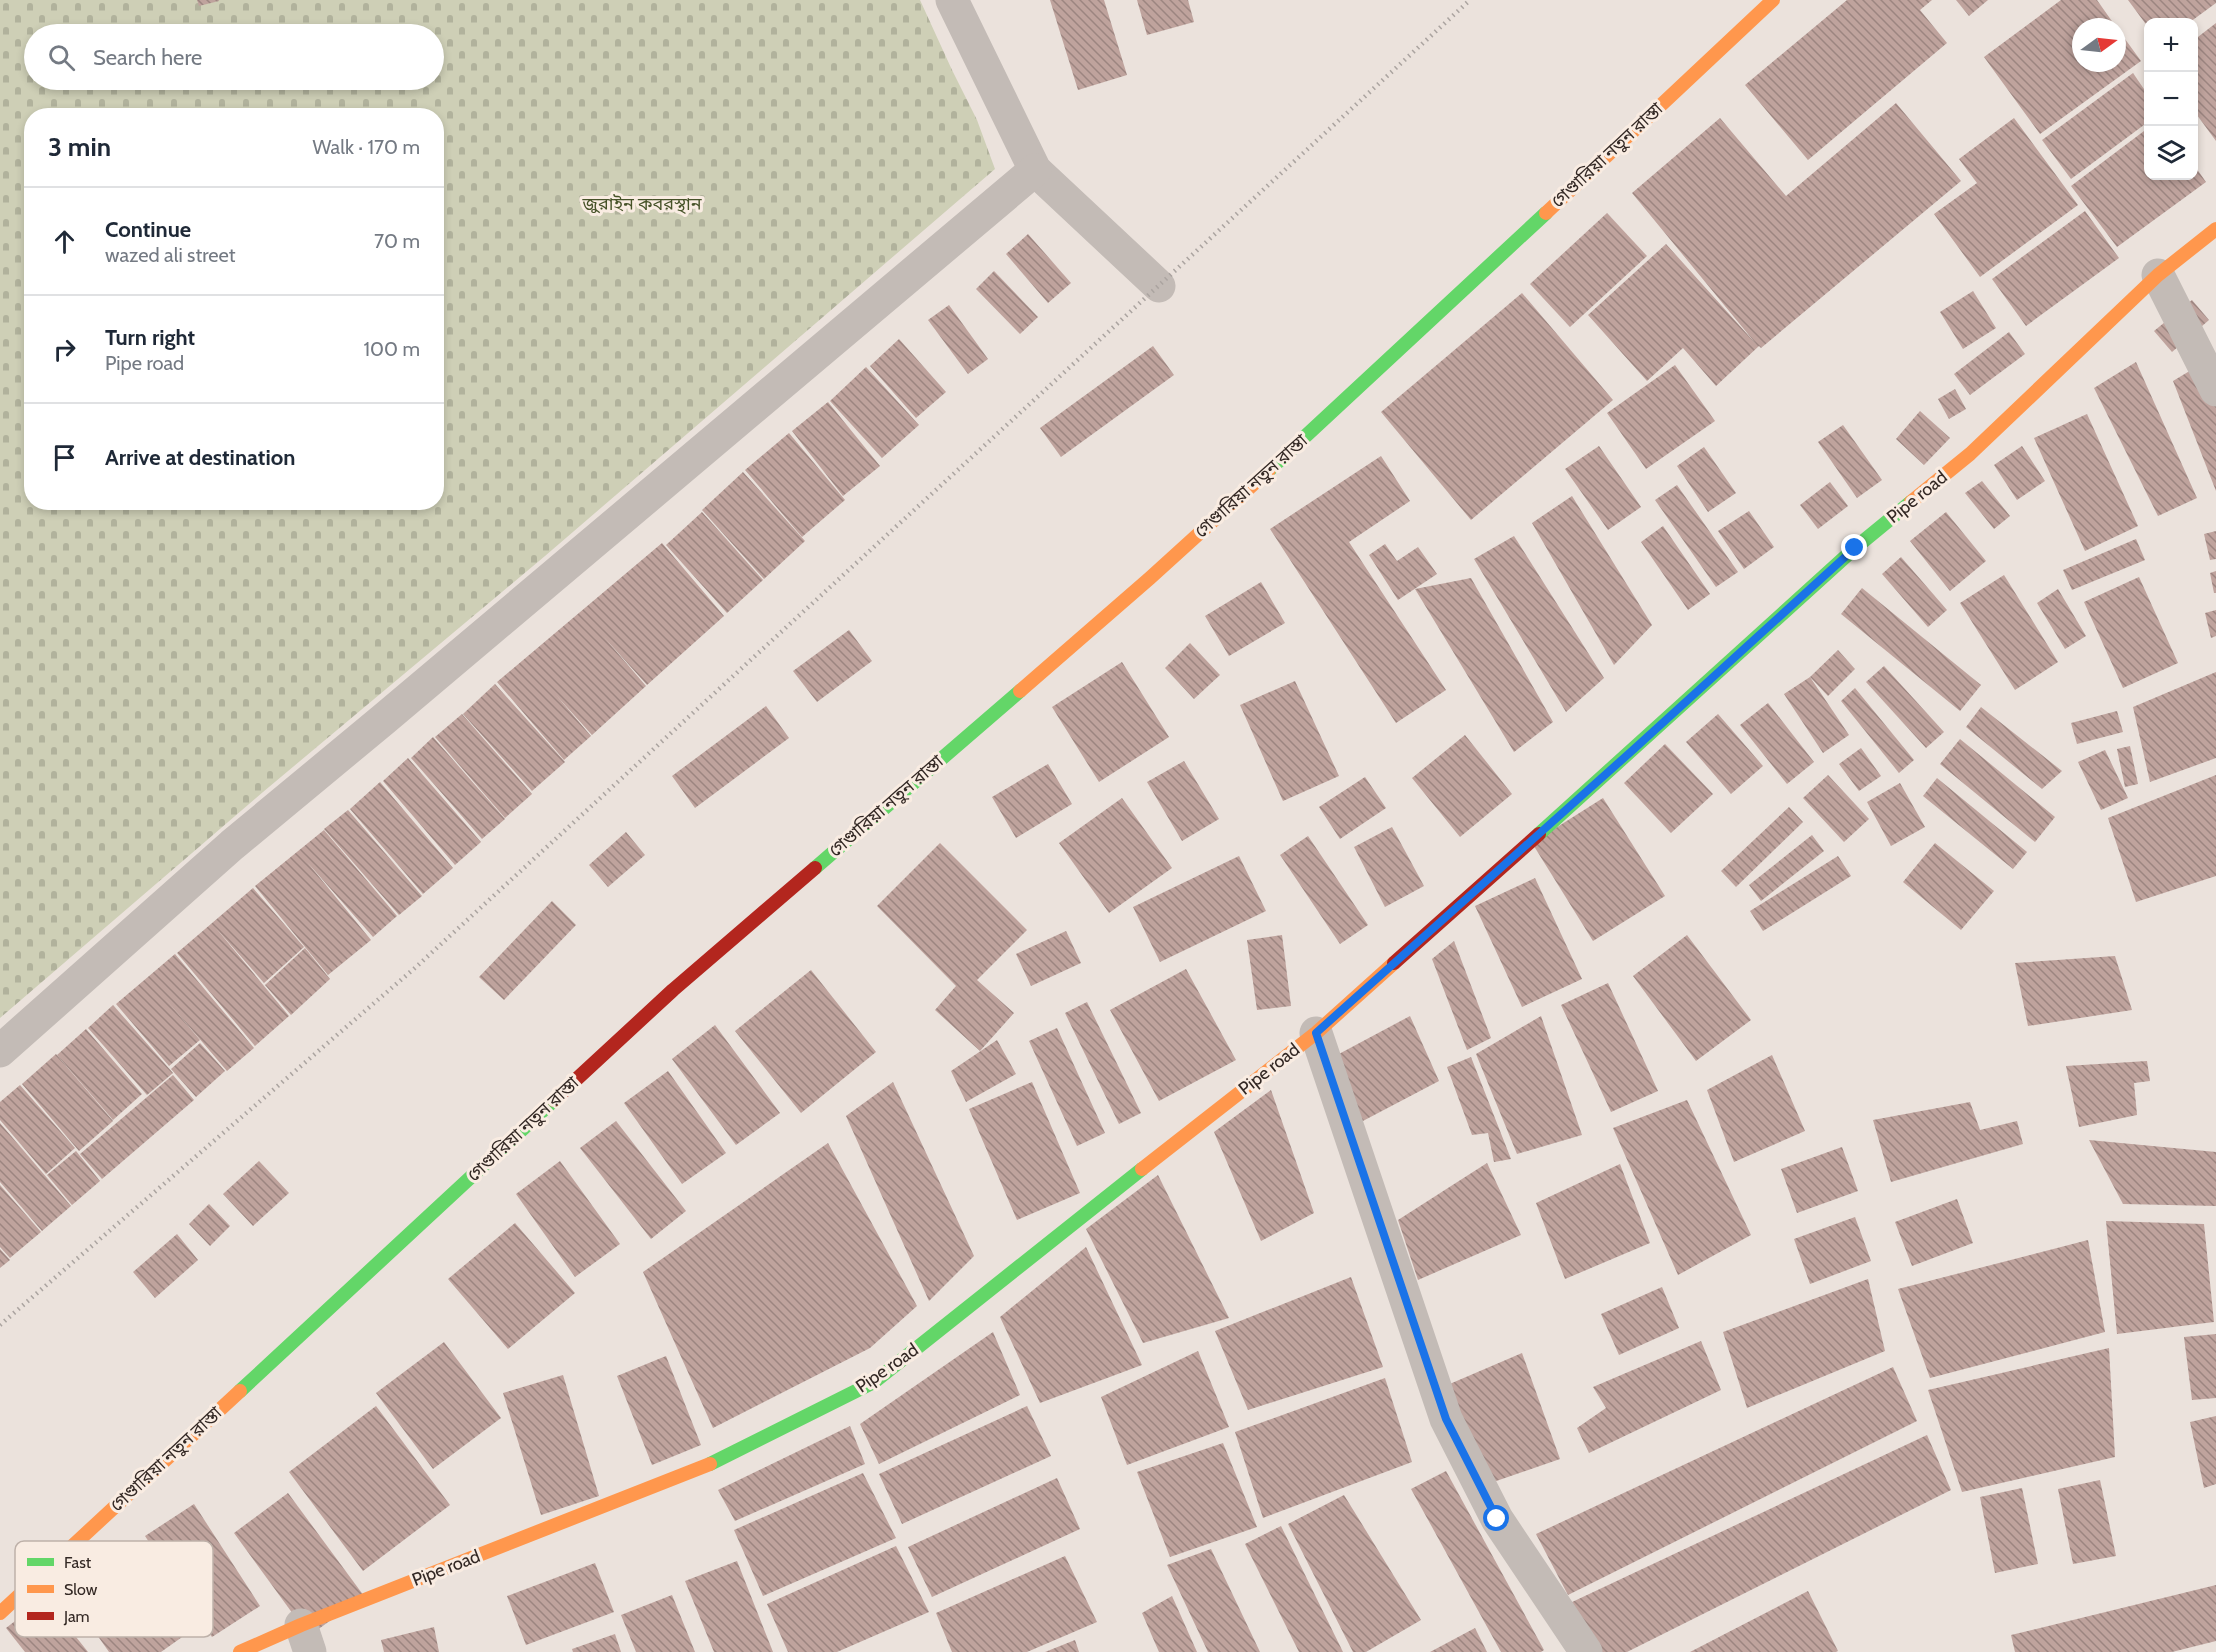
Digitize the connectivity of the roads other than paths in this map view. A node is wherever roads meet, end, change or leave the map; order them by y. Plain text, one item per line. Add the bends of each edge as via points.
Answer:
1 (952, 0) edge
2 (1773, 0) edge
3 (1035, 170) junction
4 (2216, 229) edge
5 (2158, 275) junction
6 (1159, 286) dead end
7 (2216, 390) edge
8 (1316, 1033) junction
9 (0, 1051) edge
10 (78, 1541) edge
11 (15, 1599) edge
12 (0, 1613) edge
13 (306, 1638) edge
14 (240, 1652) edge
15 (1586, 1652) edge

1 - 3 street
2 - 10 street, গেণ্ডারিয়া নতুন রাস্তা via 1356,391 1150,578 673,990
3 - 6 street
3 - 9 street via 232,845
4 - 5 street, Pipe road
5 - 7 street
5 - 8 street, Pipe road via 1970,454 1855,548
8 - 13 street, Pipe road via 874,1382 723,1460
8 - 15 street via 1446,1419 1497,1519
11 - 12 street, গেণ্ডারিয়া নতুন রাস্তা
13 - 14 street, Pipe road

